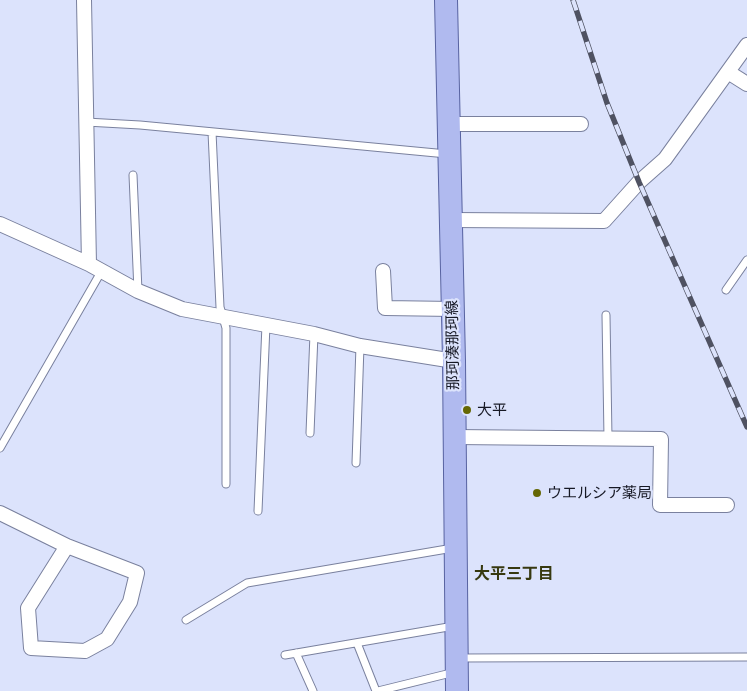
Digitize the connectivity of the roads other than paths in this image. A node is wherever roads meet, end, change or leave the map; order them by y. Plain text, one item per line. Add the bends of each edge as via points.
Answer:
1 (84, 0) edge
2 (446, 0) edge
3 (747, 45) edge
4 (728, 72) junction
5 (747, 84) edge
6 (86, 122) junction
7 (449, 124) junction
8 (581, 124) dead end
9 (212, 132) junction
10 (449, 154) junction
11 (133, 176) dead end
12 (451, 220) junction
13 (0, 224) edge
14 (747, 260) edge
15 (89, 264) junction
16 (383, 271) dead end
17 (102, 272) junction
18 (726, 290) dead end
19 (138, 291) junction
20 (453, 309) junction
21 (606, 315) dead end
22 (224, 316) junction
23 (266, 325) junction
24 (314, 334) junction
25 (360, 346) junction
26 (454, 361) junction
27 (310, 433) dead end
28 (455, 437) junction
29 (608, 438) junction
30 (0, 448) edge
31 (356, 463) dead end
32 (226, 484) dead end
33 (727, 505) dead end
34 (258, 511) dead end
35 (0, 513) edge
36 (67, 546) junction
37 (456, 548) junction
38 (186, 620) dead end
39 (456, 626) junction
40 (357, 642) junction
41 (296, 653) junction
42 (285, 655) dead end
43 (747, 657) edge
44 (457, 674) edge
45 (313, 691) edge
46 (377, 691) edge

1 - 6 street
2 - 7 main road, 那珂湊那珂線
3 - 4 street
4 - 5 street
4 - 12 street via 665,159 604,221
6 - 9 lane
6 - 15 street
7 - 8 street
7 - 10 main road, 那珂湊那珂線
9 - 10 lane
9 - 22 lane via 220,307
10 - 12 main road, 那珂湊那珂線
11 - 19 lane
12 - 20 main road, 那珂湊那珂線
13 - 15 street
14 - 18 lane
15 - 17 street
16 - 20 street via 385,308
17 - 19 street
17 - 30 lane
19 - 22 street via 182,309
20 - 26 main road, 那珂湊那珂線
21 - 29 lane
22 - 23 street
22 - 32 lane
23 - 24 street
23 - 34 lane
24 - 25 street
24 - 27 lane
25 - 26 street
25 - 31 lane
26 - 28 main road, 那珂湊那珂線
28 - 29 street
28 - 37 main road, 那珂湊那珂線
29 - 33 street via 661,439 660,505
35 - 36 street
36 - 36 street via 28,608 31,648 85,651 107,639 130,602 138,573
37 - 38 lane via 247,583
37 - 39 main road, 那珂湊那珂線
39 - 40 lane
39 - 44 main road, 那珂湊那珂線
40 - 41 lane
40 - 46 lane
41 - 42 lane
41 - 45 lane
43 - 44 lane
44 - 46 lane

